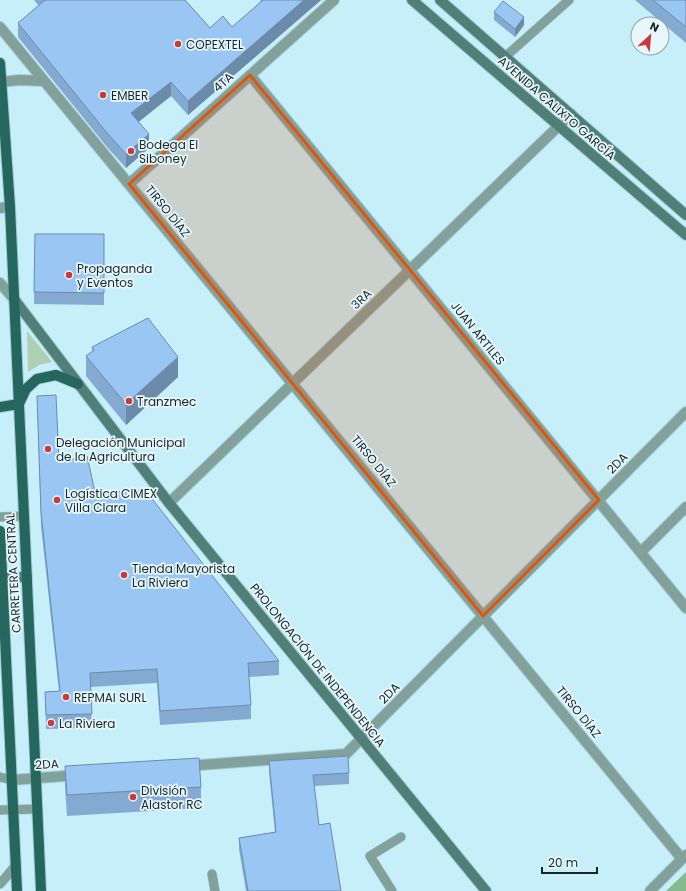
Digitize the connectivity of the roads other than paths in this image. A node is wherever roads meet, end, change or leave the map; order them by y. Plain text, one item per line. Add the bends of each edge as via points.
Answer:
1 (334, 0) edge
2 (412, 0) edge
3 (440, 0) edge
4 (569, 0) edge
5 (0, 27) edge
6 (505, 57) junction
7 (0, 63) edge
8 (250, 75) junction
9 (44, 81) junction
10 (1, 82) edge
11 (571, 114) junction
12 (559, 126) junction
13 (129, 184) junction
14 (5, 208) edge
15 (686, 215) edge
16 (686, 235) edge
17 (410, 270) junction
18 (0, 283) edge
19 (14, 299) junction
20 (78, 384) junction
21 (293, 384) junction
22 (19, 404) junction
23 (0, 407) edge
24 (686, 412) edge
25 (599, 500) junction
26 (170, 503) junction
27 (686, 508) edge
28 (24, 516) junction
29 (0, 517) edge
30 (0, 531) edge
31 (641, 552) junction
32 (27, 577) junction
33 (1, 578) edge
34 (686, 608) edge
35 (484, 616) junction
36 (361, 739) junction
37 (179, 767) edge
38 (92, 774) edge
39 (0, 777) edge
40 (36, 778) junction
41 (12, 780) junction
42 (38, 809) junction
43 (0, 810) edge
44 (13, 810) junction
45 (401, 837) dead end
46 (684, 857) edge
47 (16, 865) junction
48 (212, 874) dead end
49 (0, 884) edge
50 (17, 891) edge
51 (41, 891) edge
52 (216, 891) edge
53 (392, 891) edge
54 (486, 891) edge
55 (650, 891) edge

1 - 8 street, 4TA
2 - 12 street, AVENIDA CALIXTO GARCÍA
3 - 6 street, AVENIDA CALIXTO GARCÍA
4 - 6 lane
5 - 9 street, TIRSO DÍAZ
6 - 11 street, AVENIDA CALIXTO GARCÍA
7 - 10 main road, CARRETERA CENTRAL
8 - 13 street, 4TA
8 - 17 street, JUAN ARTILES
9 - 10 street
9 - 13 street, TIRSO DÍAZ
10 - 14 main road, CARRETERA CENTRAL
11 - 12 street, 3RA
11 - 15 street, AVENIDA CALIXTO GARCÍA
12 - 16 street, AVENIDA CALIXTO GARCÍA
12 - 17 street, 3RA
13 - 21 street, TIRSO DÍAZ
14 - 19 main road, CARRETERA CENTRAL
17 - 21 street, 3RA
17 - 25 street, JUAN ARTILES
18 - 19 street, PROLONGACIÓN DE INDEPENDENCIA
19 - 20 street, PROLONGACIÓN DE INDEPENDENCIA
19 - 22 main road, CARRETERA CENTRAL
20 - 22 main road via 56,375 38,379 26,390
20 - 26 street, PROLONGACIÓN DE INDEPENDENCIA
21 - 26 street, 3RA
21 - 35 street, TIRSO DÍAZ
22 - 23 main road
22 - 28 main road, CARRETERA CENTRAL
24 - 25 street, 2DA
25 - 31 street, JUAN ARTILES
25 - 35 street, 2DA
26 - 36 street, PROLONGACIÓN DE INDEPENDENCIA
27 - 31 street
28 - 29 lane
28 - 32 main road, CARRETERA CENTRAL
30 - 33 main road, CARRETERA CENTRAL
31 - 34 street, JUAN ARTILES
32 - 33 street
32 - 40 main road, CARRETERA CENTRAL
33 - 41 main road, CARRETERA CENTRAL
35 - 36 street, 2DA
35 - 46 street, TIRSO DÍAZ
36 - 37 street, 2DA via 346,754
36 - 54 street, PROLONGACIÓN DE INDEPENDENCIA
38 - 40 street, 2DA
39 - 41 lane
40 - 41 street, 2DA
40 - 42 main road, CARRETERA CENTRAL
41 - 44 main road, CARRETERA CENTRAL
42 - 44 lane
42 - 51 main road, CARRETERA CENTRAL
43 - 44 lane
44 - 47 main road, CARRETERA CENTRAL
45 - 53 lane via 370,856
46 - 55 street
47 - 49 lane
47 - 50 main road, CARRETERA CENTRAL
48 - 52 lane

